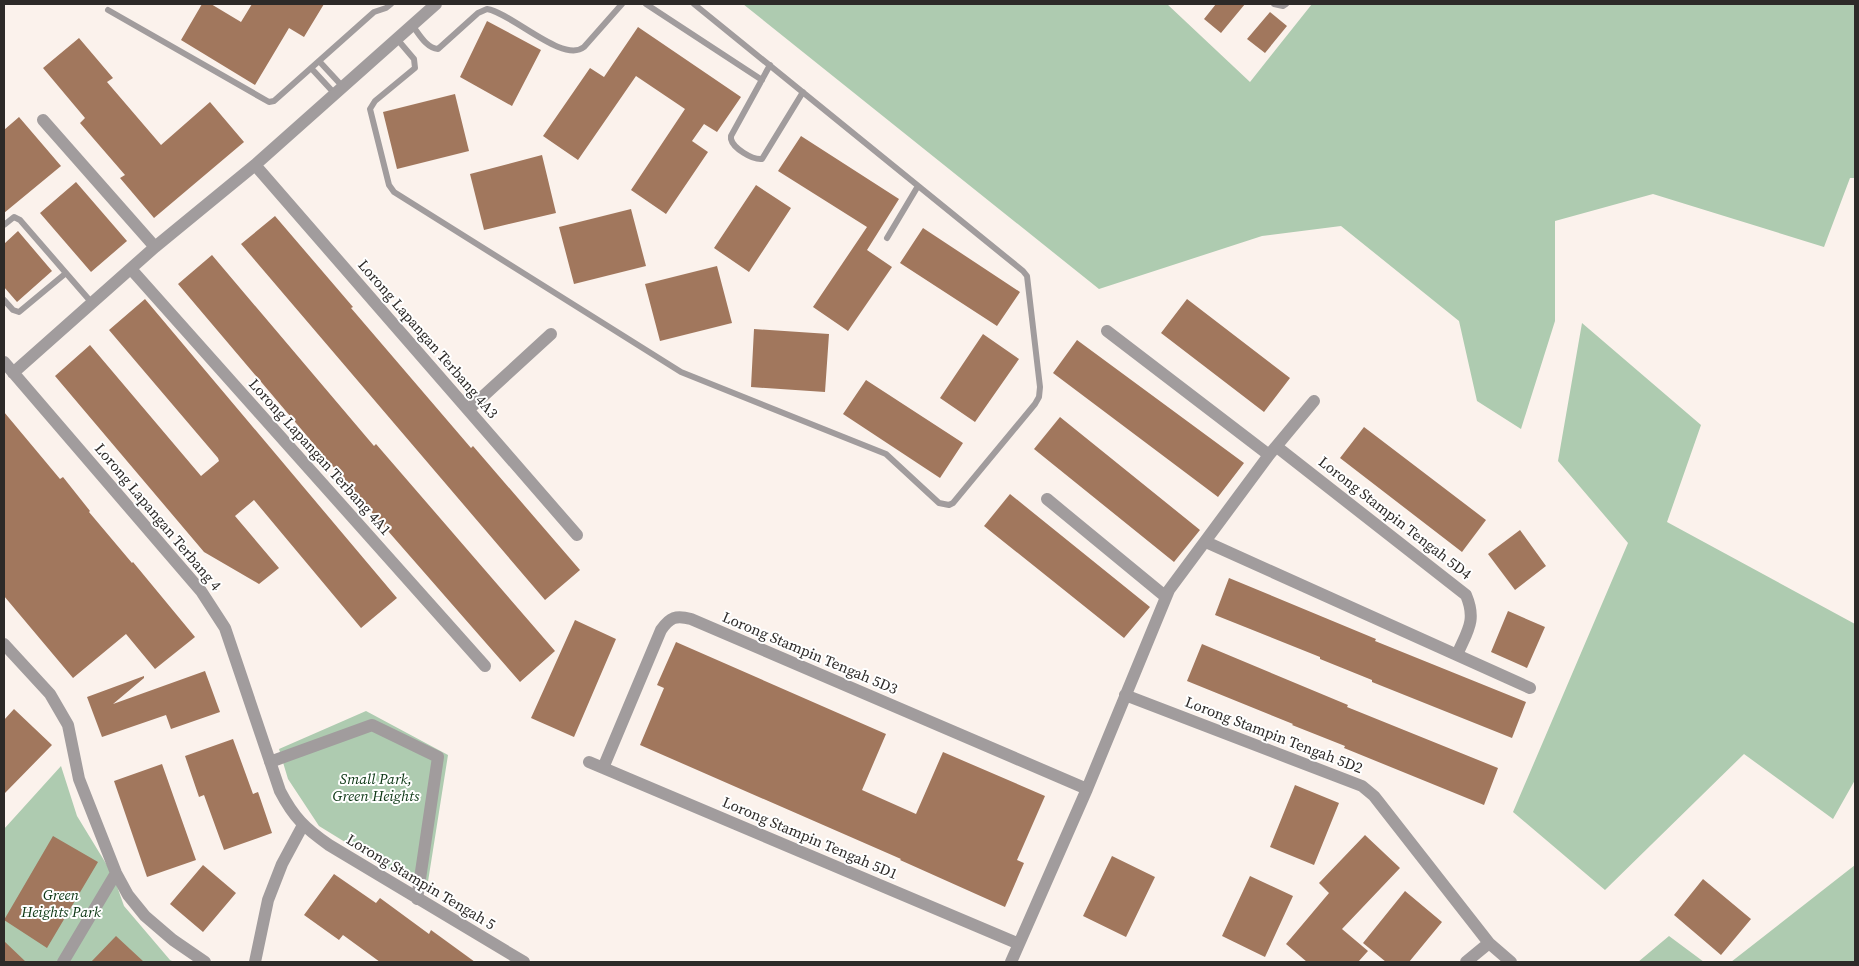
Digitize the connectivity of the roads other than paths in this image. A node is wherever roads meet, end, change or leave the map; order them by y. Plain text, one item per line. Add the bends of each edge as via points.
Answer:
1 (391, 4) edge
2 (436, 4) edge
3 (622, 4) edge
4 (646, 4) edge
5 (694, 4) edge
6 (1274, 4) edge
7 (1286, 4) edge
8 (108, 10) dead end
9 (412, 25) junction
10 (397, 39) junction
11 (319, 61) junction
12 (770, 65) junction
13 (311, 68) junction
14 (762, 80) junction
15 (339, 90) junction
16 (803, 92) junction
17 (43, 120) dead end
18 (256, 165) junction
19 (918, 186) junction
20 (4, 225) edge
21 (887, 238) dead end
22 (155, 248) junction
23 (130, 269) junction
24 (66, 274) junction
25 (4, 300) edge
26 (92, 303) junction
27 (1108, 331) dead end
28 (551, 334) dead end
29 (4, 362) edge
30 (13, 373) junction
31 (1314, 401) dead end
32 (468, 410) junction
33 (1273, 451) junction
34 (1047, 499) dead end
35 (577, 535) dead end
36 (1206, 542) junction
37 (1166, 597) junction
38 (6, 652) edge
39 (1457, 655) junction
40 (485, 666) dead end
41 (1530, 688) dead end
42 (1125, 695) junction
43 (270, 762) junction
44 (589, 762) dead end
45 (603, 768) junction
46 (1087, 789) junction
47 (302, 825) junction
48 (116, 873) junction
49 (417, 899) junction
50 (1489, 943) junction
51 (1019, 944) junction
52 (63, 962) edge
53 (205, 962) edge
54 (254, 962) edge
55 (524, 962) edge
56 (1011, 962) edge
57 (1466, 962) edge
58 (1511, 962) edge

1 - 11 lane via 374,12
2 - 9 street
3 - 9 lane via 584,47 574,52 559,48 487,9 478,13 438,49 429,45
4 - 14 lane
5 - 12 lane
6 - 7 lane
8 - 13 lane via 266,102 274,101
9 - 10 street
10 - 15 street
10 - 19 lane via 414,59 415,68 375,101 370,109 388,184 394,192 681,372 886,454 939,503 949,505 958,500 1035,404 1040,387 1027,276
11 - 13 lane
11 - 15 lane
12 - 14 lane
12 - 16 lane
13 - 15 lane
14 - 16 lane via 730,139 758,160 764,156
15 - 18 street
16 - 19 lane
17 - 22 street
18 - 22 street
18 - 32 street, Lorong Lapangan Terbang 4A3
19 - 21 lane
20 - 24 lane via 17,217
22 - 23 street
23 - 26 street
23 - 40 street, Lorong Lapangan Terbang 4A1
24 - 25 lane via 19,312
24 - 26 lane
26 - 30 street
27 - 33 street, Lorong Stampin Tengah 5D4
28 - 32 street
29 - 30 street, Lorong Lapangan Terbang 4
30 - 43 street, Lorong Lapangan Terbang 4 via 201,591 226,628
31 - 33 street
32 - 35 street, Lorong Lapangan Terbang 4A3
33 - 36 street
33 - 39 street, Lorong Stampin Tengah 5D4 via 1466,594 1472,621
34 - 37 street
36 - 37 street
36 - 39 street
37 - 42 street
38 - 48 street via 50,694 68,725 79,779
39 - 41 street
42 - 46 street
42 - 50 street, Lorong Stampin Tengah 5D2 via 1362,786 1374,796
43 - 47 street, Lorong Lapangan Terbang 4 via 280,792
43 - 49 street via 372,725 438,757
44 - 45 street, Lorong Stampin Tengah 5D1
45 - 46 street, Lorong Stampin Tengah 5D3 via 661,630 672,618 679,616
45 - 51 street, Lorong Stampin Tengah 5D1
46 - 51 street
47 - 49 street, Lorong Stampin Tengah 5
47 - 54 street via 268,900
48 - 52 street
48 - 53 street via 144,916
49 - 55 street, Lorong Stampin Tengah 5
50 - 57 street
50 - 58 street, Lorong Stampin Tengah 5D2
51 - 56 street

